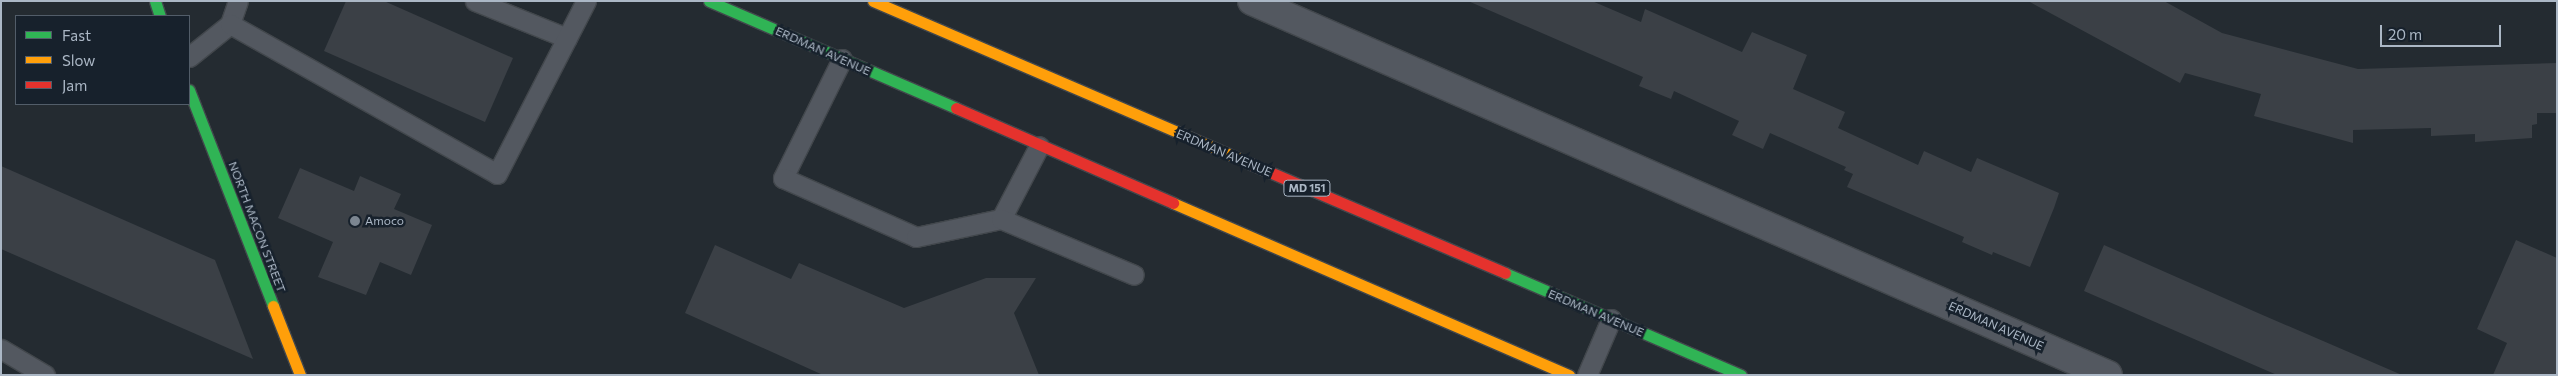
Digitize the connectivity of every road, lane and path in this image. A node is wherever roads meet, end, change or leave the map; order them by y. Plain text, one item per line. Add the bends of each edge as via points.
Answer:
1 (155, 1) edge
2 (238, 1) edge
3 (475, 1) edge
4 (586, 1) edge
5 (709, 1) edge
6 (873, 1) edge
7 (1252, 1) edge
8 (160, 15) edge
9 (230, 24) junction
10 (567, 38) junction
11 (190, 56) edge
12 (842, 60) junction
13 (190, 93) edge
14 (1039, 146) junction
15 (1001, 219) junction
16 (1134, 275) dead end
17 (1611, 319) junction
18 (1, 349) edge
19 (45, 375) edge
20 (300, 375) edge
21 (1569, 375) edge
22 (1587, 375) edge
23 (1740, 375) edge
24 (2108, 375) edge

1 - 8 main road
2 - 9 lane
3 - 10 lane
4 - 10 lane
5 - 12 main road, ERDMAN AVENUE
6 - 17 main road, ERDMAN AVENUE / MD 151
7 - 24 street, ERDMAN AVENUE
9 - 10 lane via 497,174
9 - 11 lane
12 - 14 main road, ERDMAN AVENUE
12 - 15 lane via 783,178 916,237
13 - 20 main road, NORTH MACON STREET
14 - 15 lane
14 - 21 main road, ERDMAN AVENUE
15 - 16 lane
17 - 22 lane
17 - 23 main road, ERDMAN AVENUE / MD 151
18 - 19 lane

